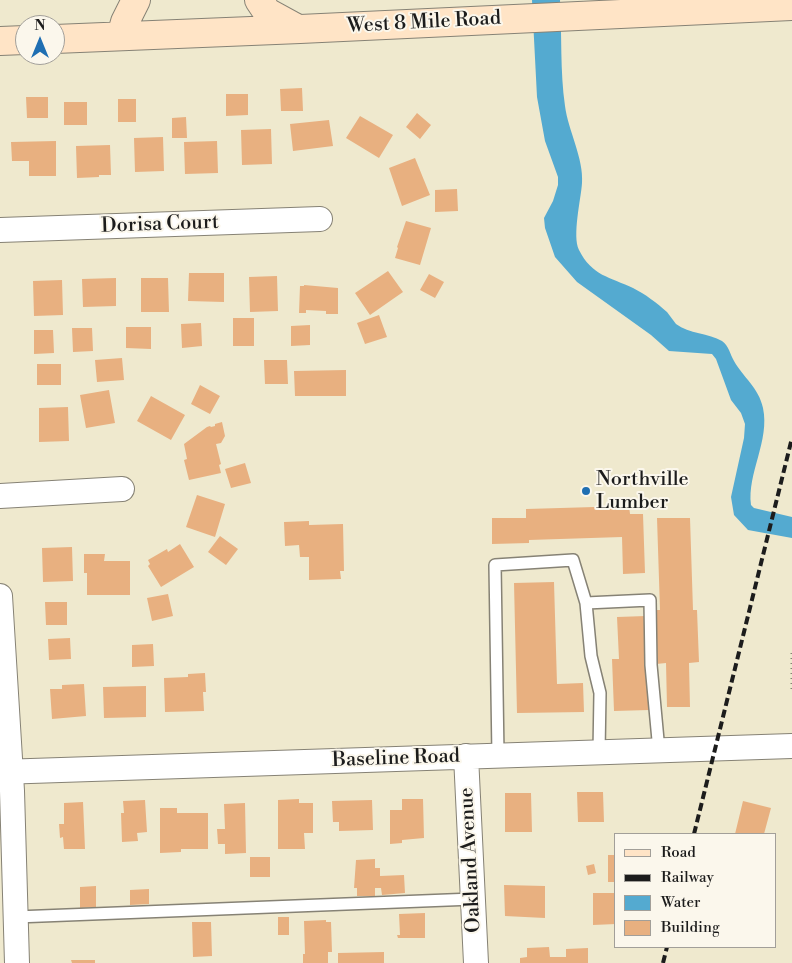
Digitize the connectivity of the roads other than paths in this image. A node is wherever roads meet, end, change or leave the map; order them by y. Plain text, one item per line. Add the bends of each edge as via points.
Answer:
1 (136, 0) edge
2 (259, 0) edge
3 (785, 6) edge
4 (300, 30) junction
5 (121, 36) junction
6 (65, 39) edge
7 (15, 40) edge
8 (0, 41) edge
9 (320, 219) dead end
10 (0, 230) edge
11 (122, 489) dead end
12 (0, 496) edge
13 (0, 596) edge
14 (586, 603) junction
15 (792, 746) edge
16 (660, 751) junction
17 (599, 752) junction
18 (466, 756) junction
19 (498, 756) junction
20 (5, 772) edge
21 (473, 898) junction
22 (16, 917) junction
23 (17, 963) edge
24 (476, 963) edge

1 - 5 main road
2 - 4 main road via 267,12
3 - 4 main road, West 8 Mile Road
4 - 5 main road, West 8 Mile Road
5 - 6 main road, West 8 Mile Road
7 - 8 main road
9 - 10 street, Dorisa Court
11 - 12 street
13 - 20 street
14 - 16 lane via 650,600 651,665
14 - 17 lane via 591,656 600,693
14 - 19 lane via 573,560 495,565
15 - 16 street, Baseline Road
16 - 17 street, Baseline Road
17 - 19 street, Baseline Road
18 - 19 street, Baseline Road
18 - 20 street, Baseline Road
18 - 21 street, Oakland Avenue
20 - 22 street
21 - 22 lane
21 - 24 street, Oakland Avenue
22 - 23 street

